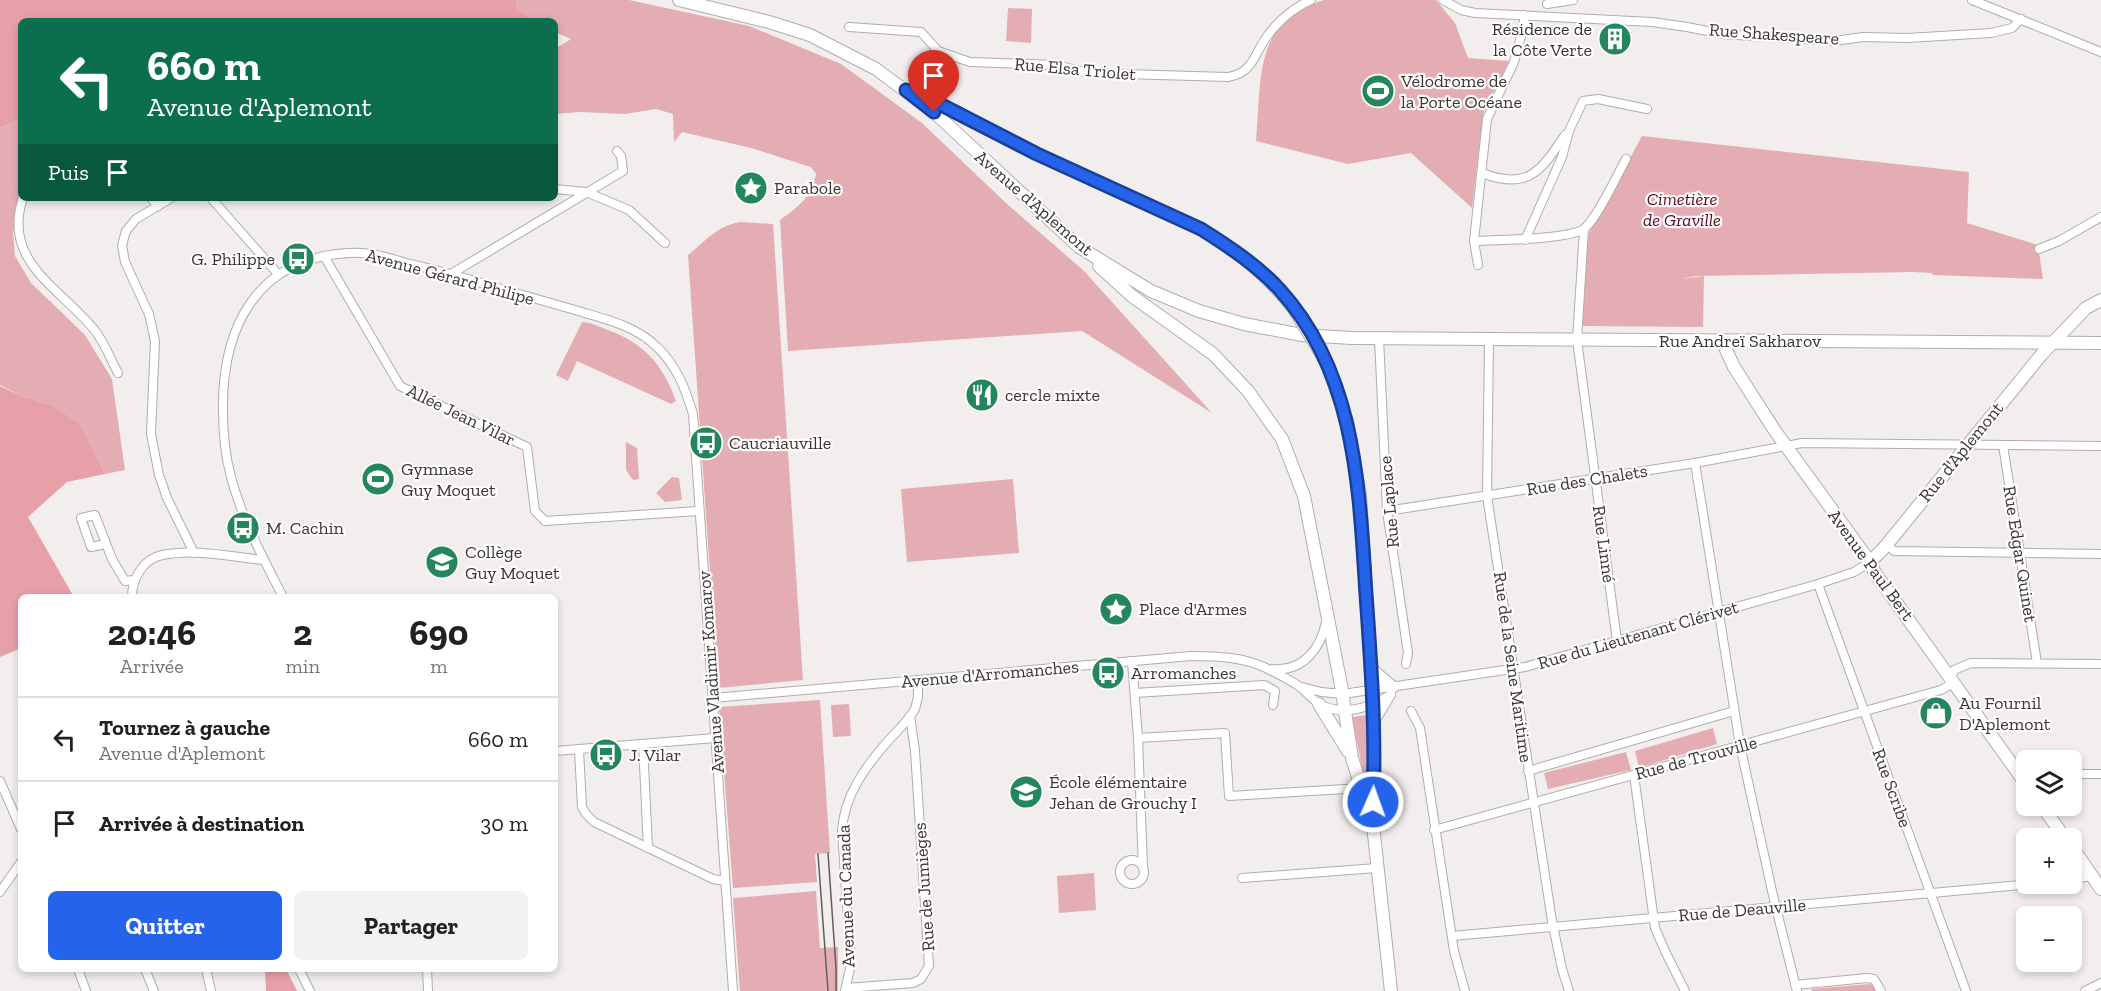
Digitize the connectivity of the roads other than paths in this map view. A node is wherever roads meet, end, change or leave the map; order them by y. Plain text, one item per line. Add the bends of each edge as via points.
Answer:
1 (678, 0) edge
2 (1311, 0) edge
3 (1443, 0) edge
4 (1573, 0) edge
5 (1972, 0) edge
6 (1547, 4) dead end
7 (1524, 15) junction
8 (2021, 19) junction
9 (849, 27) dead end
10 (2101, 52) edge
11 (906, 90) junction
12 (1647, 109) dead end
13 (1569, 131) junction
14 (618, 151) dead end
15 (1626, 159) dead end
16 (1482, 173) junction
17 (558, 189) edge
18 (586, 192) junction
19 (22, 201) edge
20 (154, 201) edge
21 (166, 201) edge
22 (214, 201) edge
23 (158, 206) junction
24 (2101, 217) edge
25 (1584, 229) junction
26 (1525, 240) junction
27 (1474, 241) junction
28 (665, 243) dead end
29 (1079, 247) junction
30 (2039, 249) dead end
31 (324, 256) junction
32 (1478, 265) dead end
33 (278, 274) junction
34 (451, 274) junction
35 (2101, 300) edge
36 (1379, 338) junction
37 (1489, 340) junction
38 (1577, 340) junction
39 (1722, 341) junction
40 (2052, 343) junction
41 (2101, 343) edge
42 (668, 359) joint
43 (118, 373) dead end
44 (1966, 445) junction
45 (2003, 445) junction
46 (1786, 446) junction
47 (2101, 446) edge
48 (1695, 464) junction
49 (1596, 479) junction
50 (1487, 496) junction
51 (699, 511) junction
52 (1387, 511) junction
53 (106, 544) dead end
54 (1887, 544) junction
55 (194, 553) junction
56 (2020, 553) junction
57 (2101, 554) edge
58 (264, 560) junction
59 (1870, 562) junction
60 (134, 580) junction
61 (1818, 584) junction
62 (132, 594) edge
63 (281, 594) edge
64 (1718, 612) junction
65 (1328, 615) junction
66 (1617, 640) junction
67 (1132, 661) junction
68 (2037, 663) junction
69 (1406, 664) dead end
70 (2101, 664) edge
71 (1267, 668) junction
72 (1371, 669) junction
73 (1512, 669) junction
74 (1951, 678) junction
75 (918, 680) junction
76 (1298, 686) junction
77 (1372, 689) junction
78 (1394, 689) junction
79 (1135, 693) junction
80 (1343, 694) junction
81 (713, 698) junction
82 (1319, 704) junction
83 (1273, 705) dead end
84 (1373, 706) junction
85 (1345, 710) junction
86 (1411, 711) dead end
87 (1734, 711) junction
88 (1864, 711) junction
89 (910, 716) junction
90 (1374, 723) junction
91 (715, 738) junction
92 (1138, 738) junction
93 (643, 744) junction
94 (1740, 746) junction
95 (579, 750) junction
96 (558, 752) edge
97 (1352, 758) junction
98 (2016, 770) edge
99 (1528, 771) junction
100 (2082, 774) edge
101 (2101, 774) edge
102 (1634, 775) junction
103 (0, 781) edge
104 (1362, 788) junction
105 (3, 797) edge
106 (1533, 802) junction
107 (18, 824) edge
108 (1373, 825) junction
109 (1434, 830) junction
110 (648, 848) junction
111 (2082, 862) edge
112 (18, 866) edge
113 (1143, 868) dead end
114 (1377, 868) junction
115 (2092, 876) junction
116 (1242, 878) dead end
117 (2082, 878) edge
118 (725, 881) junction
119 (2016, 885) edge
120 (2101, 889) edge
121 (0, 891) edge
122 (1930, 893) junction
123 (1776, 907) junction
124 (1654, 918) junction
125 (1553, 927) junction
126 (1452, 936) junction
127 (79, 972) edge
128 (146, 972) edge
129 (208, 972) edge
130 (300, 972) edge
131 (427, 972) edge
132 (2101, 983) edge
133 (1796, 988) edge
134 (84, 990) edge
135 (846, 990) edge
136 (154, 991) edge
137 (212, 991) edge
138 (310, 991) edge
139 (428, 991) edge
140 (733, 991) edge
141 (1391, 991) edge
142 (1466, 991) edge
143 (1569, 991) edge
144 (1685, 991) edge
145 (1881, 991) edge
146 (1966, 991) edge
147 (2085, 991) edge

1 - 11 street, Avenue d'Aplemont via 810,35 876,69
2 - 9 street, Rue Elsa Triolet via 1281,18 1246,71 1228,77 1089,73 1056,64 970,62 938,51 921,33
3 - 7 street, Rue Shakespeare via 1474,13
4 - 6 street
5 - 8 street
7 - 8 street, Rue Shakespeare via 1652,22 1722,34 1834,41 1991,33 2012,28
7 - 16 street via 1514,62 1487,119
8 - 10 street
11 - 29 street, Avenue d'Aplemont
11 - 72 street, bridge via 1201,229 1226,244 1279,289 1327,363 1347,421 1359,485
12 - 13 street via 1588,99 1579,105
13 - 16 street via 1538,172 1508,180
13 - 26 street via 1562,157
14 - 18 street via 623,171
15 - 25 street
16 - 27 street
17 - 18 street
18 - 28 street via 628,210
18 - 34 street
19 - 43 street via 18,220 21,246 35,270 96,333
20 - 23 street
21 - 23 street
22 - 33 street
23 - 55 street via 136,219 126,231 122,245 155,341 152,434 159,475
24 - 30 street
25 - 26 street
25 - 38 street, Rue Linné
26 - 27 street
27 - 32 street
29 - 36 street, Avenue d'Aplemont via 1151,291 1199,311 1302,335
29 - 65 street via 1132,296 1213,354 1262,409 1282,439 1304,496
31 - 33 street, Avenue Gérard Philipe
31 - 34 street, Avenue Gérard Philipe via 368,253
31 - 51 street, Allée Jean Vilar via 400,386 527,447 535,511 545,521
33 - 58 street, Avenue Gérard Philipe via 256,294 239,321 228,350 223,394 223,434 230,475
34 - 42 street, Avenue Gérard Philipe via 621,324 657,346
35 - 40 street, Rue d'Aplemont via 2086,308
36 - 37 street, Rue Andreï Sakharov
36 - 52 street, Rue Laplace
37 - 38 street, Rue Andreï Sakharov
37 - 50 street, Rue de la Seine Maritime
38 - 39 street, Rue Andreï Sakharov
38 - 49 street, Rue Linné
39 - 40 street, Rue Andreï Sakharov
39 - 46 street, Avenue Paul Bert via 1734,367
40 - 41 street, Rue Andreï Sakharov
40 - 44 street, Rue d'Aplemont
42 - 51 street, Avenue Vladimir Komarov via 679,373 693,414
44 - 45 street, Rue des Chalets
44 - 46 street, Rue des Chalets
44 - 54 street, Rue d'Aplemont
45 - 47 street, Rue des Chalets
45 - 56 street, Rue Edgar Quinet
46 - 48 street, Rue des Chalets
46 - 59 street, Avenue Paul Bert
48 - 49 street, Rue des Chalets
48 - 64 street
49 - 50 street, Rue des Chalets
49 - 66 street, Rue Linné
50 - 52 street, Rue des Chalets
50 - 73 street, Rue de la Seine Maritime
51 - 81 street, Avenue Vladimir Komarov
52 - 69 street, Rue Laplace via 1408,653
53 - 60 street via 125,581
54 - 56 street via 1894,551
54 - 59 street, Rue d'Aplemont
55 - 58 street
55 - 60 street via 155,557 146,562
56 - 57 street
56 - 68 street, Rue Edgar Quinet
58 - 63 street, Avenue Gérard Philipe
59 - 61 street, Rue du Lieutenant Clérivet via 1854,573
59 - 74 street, Avenue Paul Bert
60 - 62 street
61 - 64 street, Rue du Lieutenant Clérivet
61 - 88 street, Rue Scribe
64 - 66 street, Rue du Lieutenant Clérivet
64 - 87 street
65 - 71 street, Avenue d'Arromanches via 1323,637 1311,655 1299,665 1282,670
65 - 80 street
66 - 73 street, Rue du Lieutenant Clérivet
67 - 71 street, Avenue d'Arromanches via 1221,657
67 - 75 street, Avenue d'Arromanches
67 - 79 street
68 - 70 street, Rue de Trouville
68 - 74 street, Rue de Trouville via 1971,663 1954,670
71 - 76 street, Avenue d'Arromanches
72 - 77 street
72 - 78 street
73 - 78 street, Rue du Lieutenant Clérivet
73 - 99 street, Rue de la Seine Maritime
74 - 88 street, Rue de Trouville via 1941,690
74 - 98 street, Avenue Paul Bert
75 - 81 street, Avenue d'Arromanches
75 - 89 street, Avenue du Canada via 918,697
76 - 80 street, Avenue d'Arromanches
76 - 82 street, Avenue d'Arromanches
77 - 78 street, Rue du Lieutenant Clérivet
77 - 80 street, Rue du Lieutenant Clérivet
77 - 84 street
78 - 84 street, Rue du Lieutenant Clérivet
78 - 90 street
79 - 83 street via 1264,684 1275,691
79 - 92 street
80 - 85 street
81 - 91 street, Avenue Vladimir Komarov
82 - 85 street, Avenue d'Arromanches
82 - 97 street
84 - 85 street, Rue du Lieutenant Clérivet
84 - 90 street
85 - 97 street
86 - 109 street via 1420,728
87 - 94 street
87 - 99 street, Rue de Trouville
88 - 94 street, Rue de Trouville
88 - 122 street, Rue Scribe
89 - 135 street, Avenue du Canada via 861,776 846,803 843,843 851,964
89 - 135 street, Rue de Jumièges via 929,966 914,983
90 - 108 street
91 - 93 street
91 - 118 street, Avenue Vladimir Komarov
92 - 104 street via 1225,732 1229,796
92 - 113 street
93 - 95 street
93 - 110 street
94 - 102 street, Rue de Trouville
94 - 123 street
95 - 96 street
95 - 110 street via 582,807 586,814 594,822
97 - 104 street
99 - 106 street, Rue de la Seine Maritime
100 - 101 street
102 - 106 street, Rue de Trouville
102 - 124 street
103 - 105 street
104 - 108 street
105 - 107 street
106 - 109 street, Rue de Trouville
106 - 125 street, Rue de la Seine Maritime
108 - 114 street
109 - 126 street
110 - 118 street
111 - 115 street
112 - 121 street
114 - 116 street
114 - 141 street
115 - 117 street
115 - 120 street
118 - 140 street, Avenue Vladimir Komarov
119 - 122 street, Rue de Deauville
122 - 123 street, Rue de Deauville
122 - 146 street, Rue Scribe
123 - 124 street, Rue de Deauville
123 - 133 street
124 - 125 street, Rue de Deauville
124 - 144 street
125 - 126 street, Rue de Deauville
125 - 143 street, Rue de la Seine Maritime
126 - 142 street
127 - 134 street
128 - 136 street
129 - 137 street
130 - 138 street
131 - 139 street
132 - 147 street
133 - 145 street via 1867,978 1874,979

